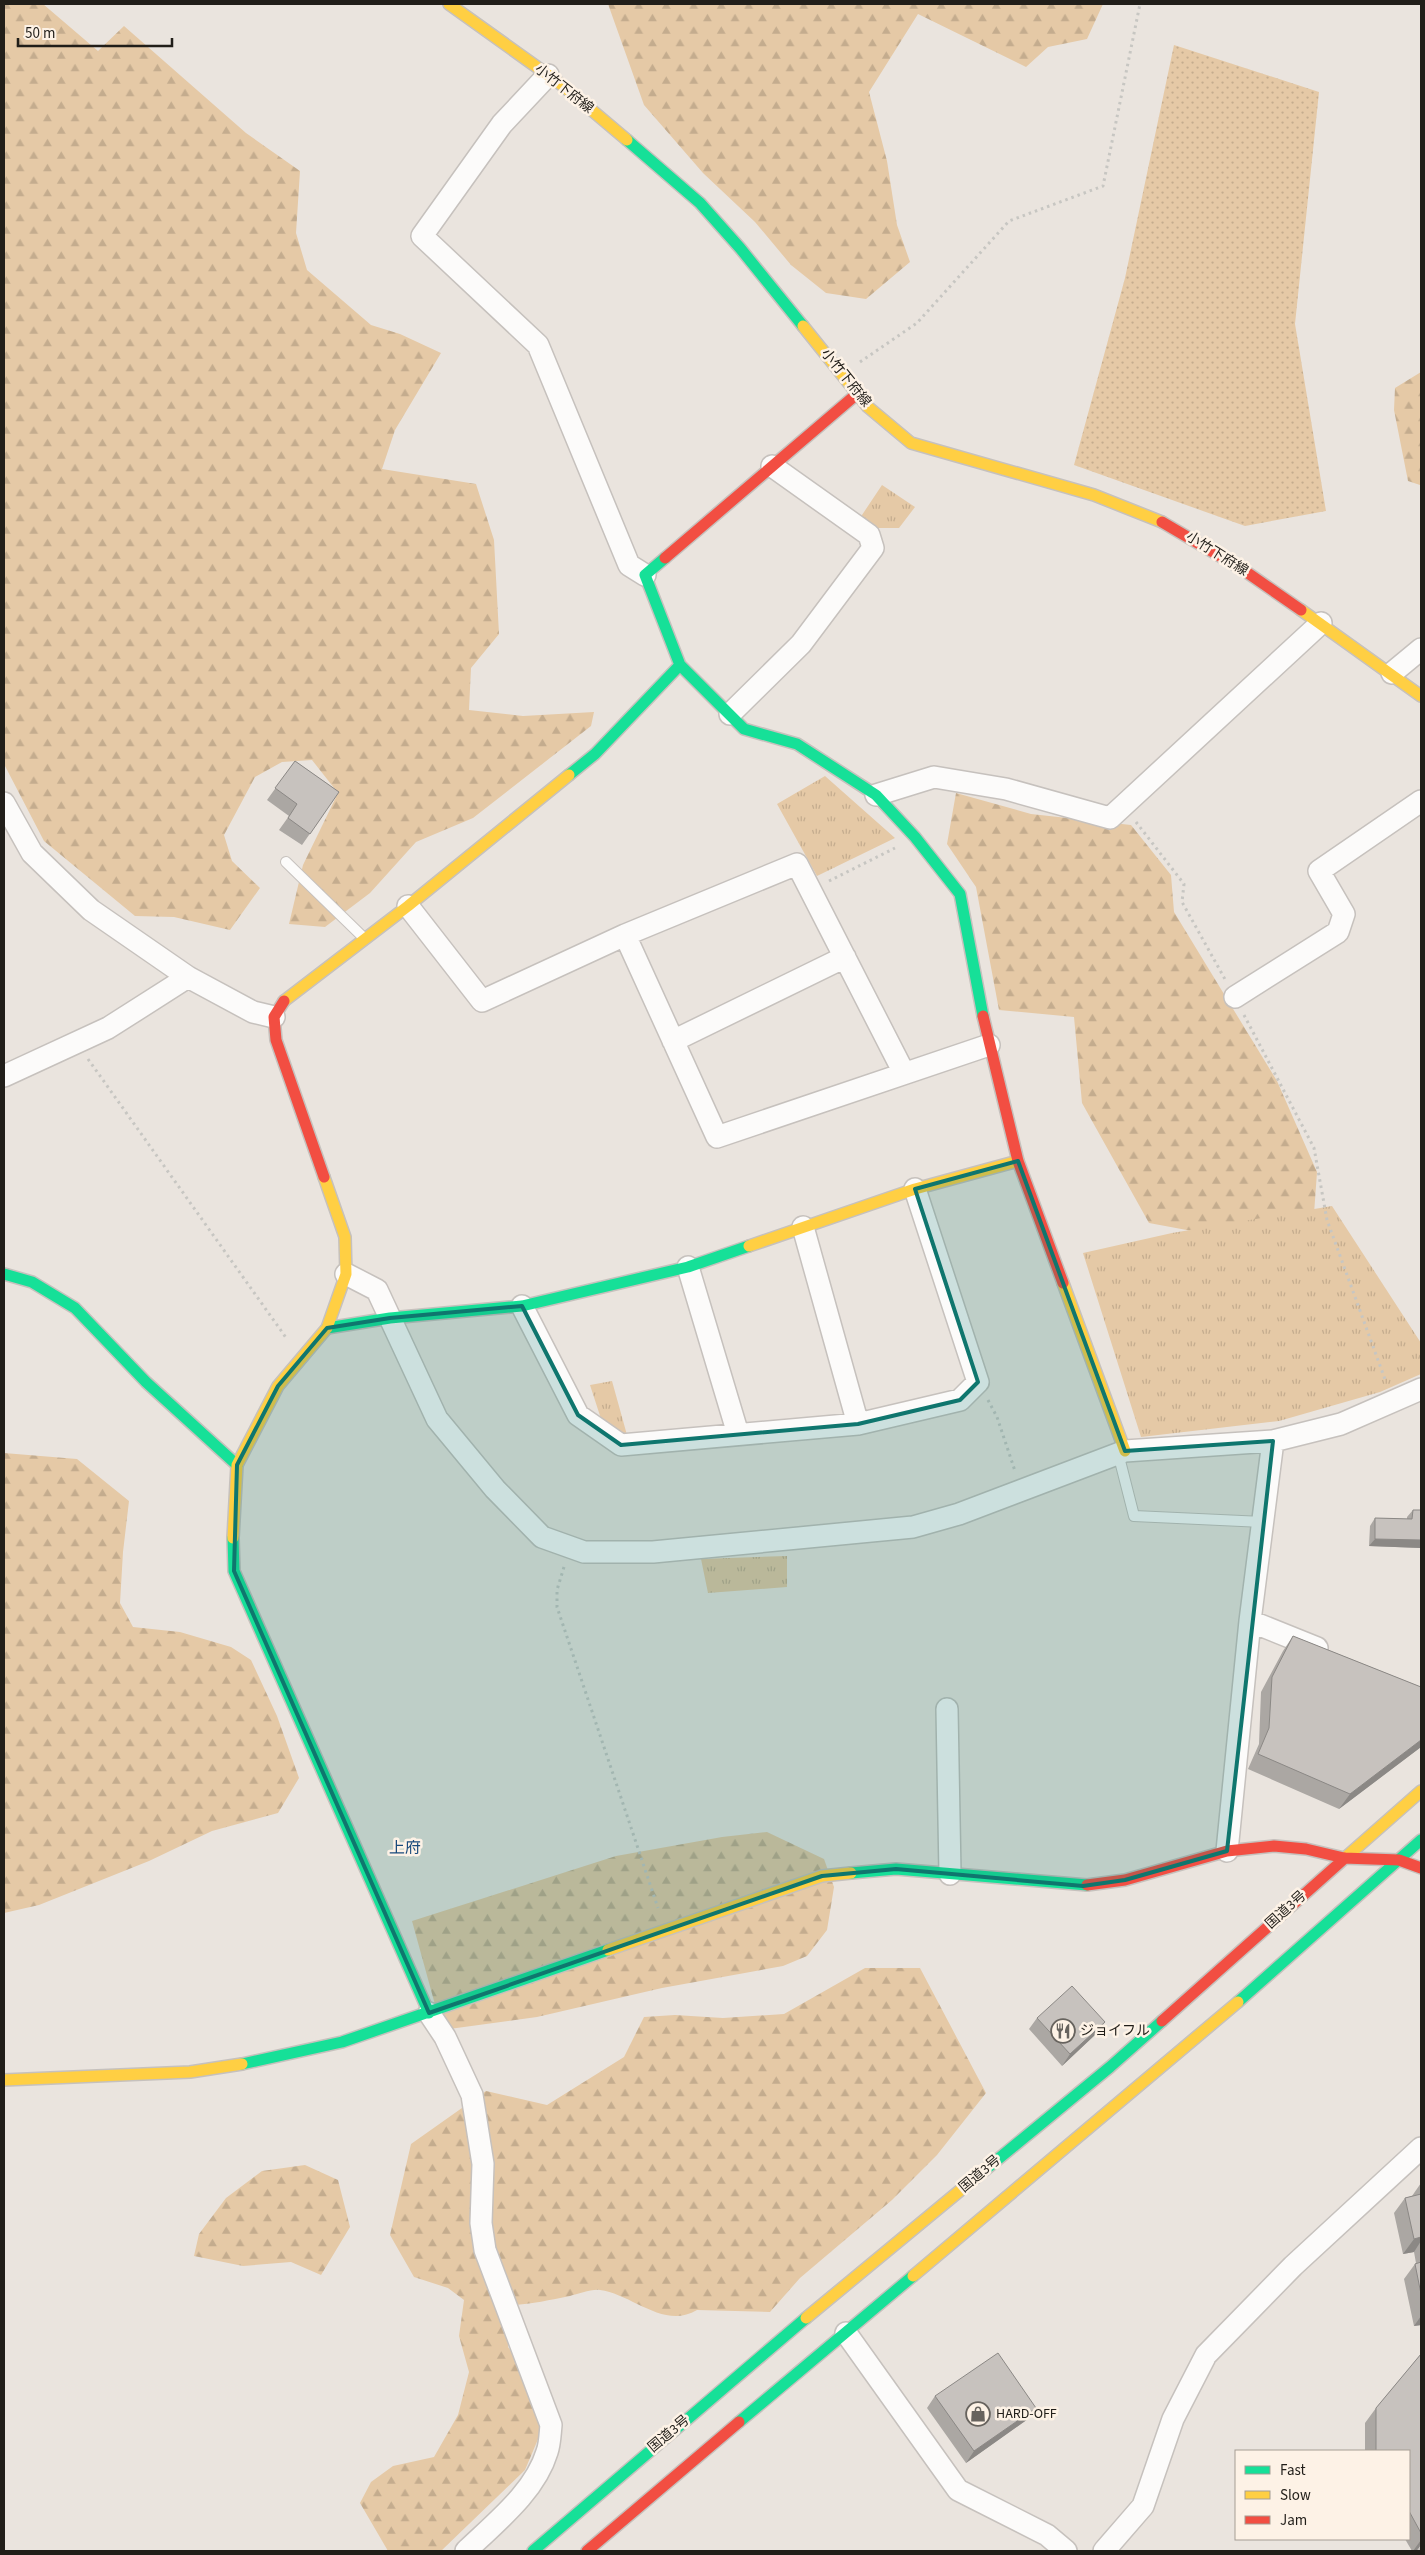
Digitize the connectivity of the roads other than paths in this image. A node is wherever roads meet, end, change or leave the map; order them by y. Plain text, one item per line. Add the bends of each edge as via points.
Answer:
1 (449, 4) edge
2 (548, 75) junction
3 (858, 393) junction
4 (772, 466) junction
5 (644, 575) junction
6 (1321, 623) junction
7 (1421, 648) edge
8 (680, 665) junction
9 (1392, 673) junction
10 (1421, 696) edge
11 (730, 714) junction
12 (876, 795) junction
13 (1421, 801) edge
14 (4, 803) edge
15 (286, 862) dead end
16 (408, 906) junction
17 (625, 935) junction
18 (365, 939) junction
19 (845, 957) junction
20 (188, 976) junction
21 (1235, 997) road end
22 (274, 1017) junction
23 (673, 1041) junction
24 (989, 1045) junction
25 (904, 1073) junction
26 (4, 1076) edge
27 (1018, 1161) junction
28 (915, 1189) junction
29 (804, 1227) junction
30 (688, 1267) junction
31 (4, 1274) edge
32 (346, 1274) junction
33 (522, 1306) junction
34 (390, 1318) junction
35 (327, 1328) junction
36 (1421, 1389) edge
37 (858, 1424) junction
38 (738, 1434) junction
39 (1273, 1441) junction
40 (1122, 1452) junction
41 (237, 1465) junction
42 (1263, 1522) junction
43 (1250, 1621) junction
44 (1331, 1654) edge
45 (947, 1709) dead end
46 (1421, 1791) edge
47 (1421, 1840) edge
48 (1227, 1851) junction
49 (1344, 1858) junction
50 (1399, 1860) junction
51 (1421, 1868) edge
52 (950, 1874) junction
53 (429, 2013) junction
54 (4, 2080) edge
55 (1421, 2148) edge
56 (846, 2333) junction
57 (466, 2551) edge
58 (533, 2551) edge
59 (588, 2551) edge
60 (1066, 2551) edge
61 (1104, 2551) edge

1 - 2 main road, 小竹下府線
2 - 3 main road, 小竹下府線 via 700,203
2 - 5 street via 502,124 422,236 538,345 629,565
3 - 4 main road
3 - 6 main road, 小竹下府線 via 868,407 911,443 1094,495 1168,524
4 - 5 main road
4 - 11 street via 869,535 873,548 801,644
5 - 8 main road
6 - 9 main road, 小竹下府線
6 - 12 street via 1110,818 1006,789 934,777
7 - 9 street
8 - 11 main road
8 - 16 main road via 595,754
9 - 10 main road, 小竹下府線
11 - 12 main road via 744,728 796,744
12 - 24 main road via 915,837 960,894
13 - 21 street via 1319,871 1344,914 1338,932
14 - 20 street via 32,853 91,910
15 - 18 lane
16 - 17 street via 482,1002
16 - 18 main road
17 - 19 street via 797,864
17 - 23 street
18 - 22 main road via 286,999
19 - 23 street
19 - 25 street
20 - 22 street via 253,1012
20 - 26 street via 108,1028
22 - 32 main road via 276,1040 345,1237
23 - 25 street via 717,1137
24 - 25 street
24 - 27 main road
27 - 28 main road
27 - 40 main road
28 - 29 main road
28 - 37 street via 978,1382 960,1400
29 - 30 main road
29 - 37 street
30 - 33 main road
30 - 38 street
31 - 41 main road via 32,1282 75,1308 146,1382
32 - 34 street via 377,1290
32 - 35 main road
33 - 34 main road
33 - 38 street via 578,1415 621,1445
34 - 35 main road
34 - 40 street via 437,1419 495,1490 542,1537 584,1552 653,1552 913,1527 960,1514
35 - 41 main road via 278,1386
36 - 39 street via 1341,1424
37 - 38 street
39 - 40 street
39 - 42 street
40 - 42 lane via 1134,1516
41 - 53 main road via 234,1571
42 - 43 street
43 - 44 street
43 - 48 street
45 - 52 street
46 - 49 main road, 国道3号
47 - 50 main road
48 - 49 main road via 1274,1846
48 - 52 main road via 1125,1880 1083,1886
49 - 50 main road
49 - 58 main road, 国道3号 via 1110,2067 827,2300
50 - 51 main road
50 - 56 main road via 1212,2026
52 - 53 main road via 896,1869 822,1876
53 - 54 main road via 342,2042 253,2063 190,2072
53 - 57 street via 445,2037 472,2095 483,2164 481,2223 484,2250 551,2425 548,2452 537,2476 514,2504
55 - 61 street via 1293,2266 1206,2356 1173,2419 1143,2506
56 - 59 main road via 642,2502
56 - 60 street via 958,2490 1047,2535

